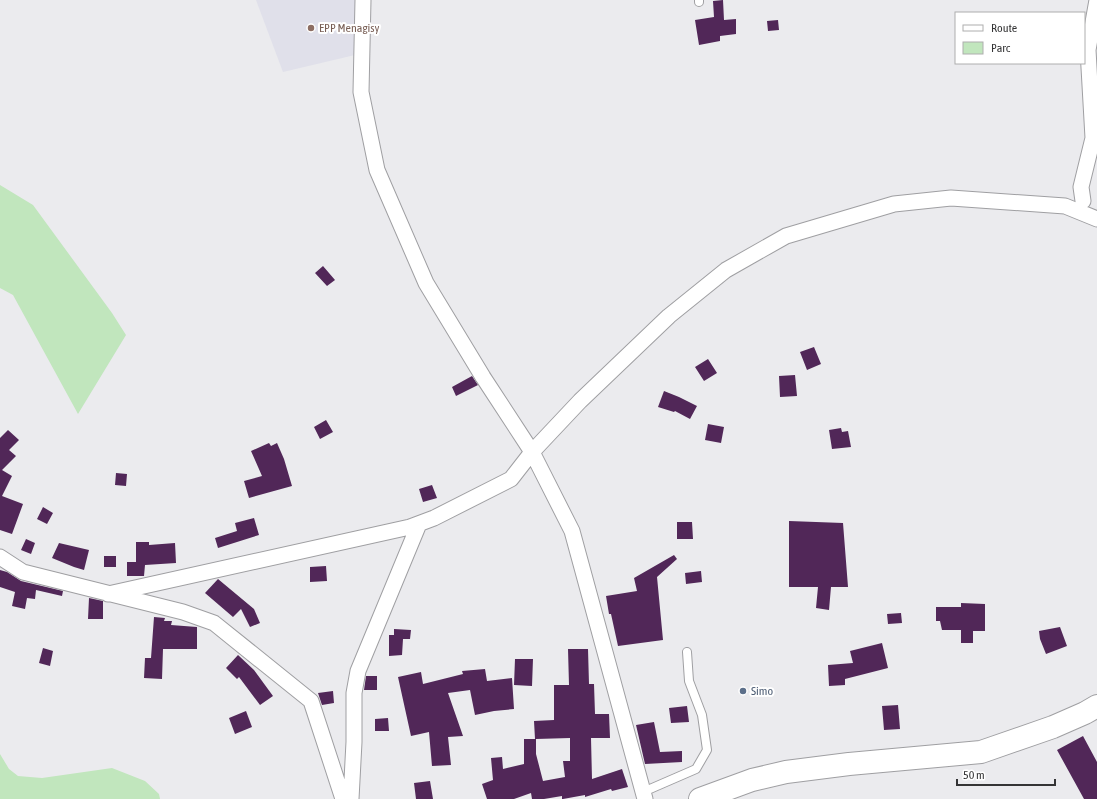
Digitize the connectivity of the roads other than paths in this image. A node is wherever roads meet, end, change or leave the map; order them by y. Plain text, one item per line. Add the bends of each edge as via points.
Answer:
1 (364, 0) edge
2 (1097, 0) edge
3 (1090, 200) edge
4 (1065, 206) junction
5 (1097, 219) edge
6 (532, 452) junction
7 (419, 524) junction
8 (0, 557) edge
9 (108, 594) junction
10 (687, 652) dead end
11 (1093, 711) edge
12 (644, 796) edge
13 (343, 799) edge
14 (351, 799) edge
15 (700, 799) edge

1 - 6 street via 361,92 377,170 426,283
2 - 3 street via 1088,50 1093,138 1081,187
3 - 4 street
4 - 5 street
4 - 6 street via 951,198 894,204 786,236 726,270 669,316 580,401
6 - 7 street via 511,480
6 - 12 street via 572,531
7 - 9 street
7 - 14 street via 358,671 354,693
8 - 9 street via 23,572
9 - 13 street via 183,612 214,623 311,701
10 - 12 lane via 689,681 702,715 707,750 696,769
11 - 15 main road via 1053,728 981,752 793,771 752,780

